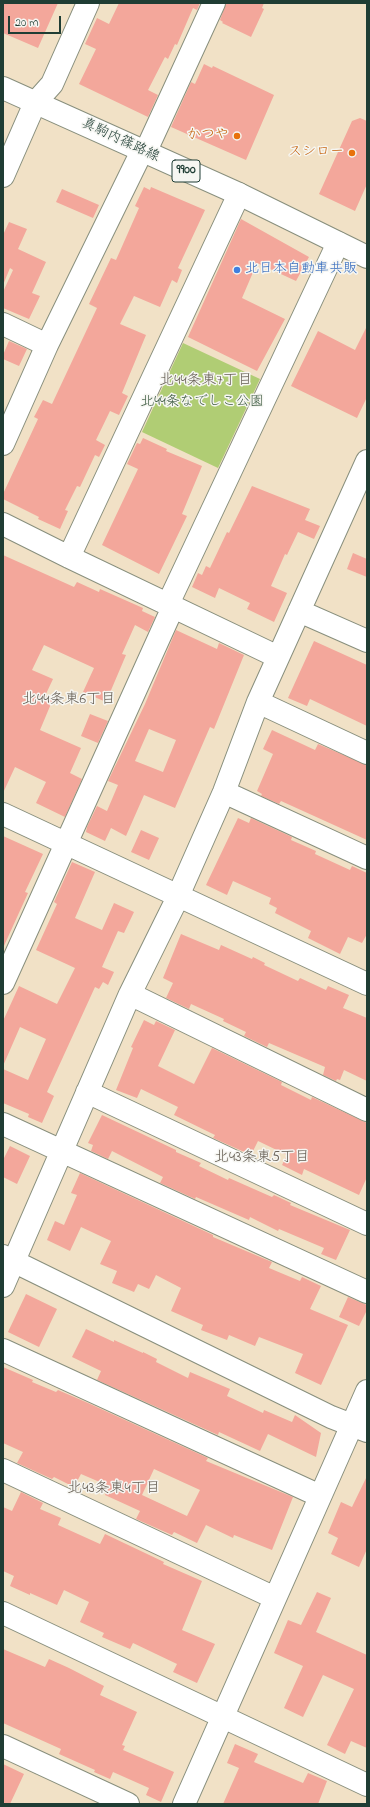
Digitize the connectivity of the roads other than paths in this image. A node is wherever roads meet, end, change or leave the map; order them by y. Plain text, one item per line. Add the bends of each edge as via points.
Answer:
1 (88, 3) edge
2 (214, 3) edge
3 (3, 88) edge
4 (35, 103) junction
5 (144, 152) junction
6 (3, 176) edge
7 (238, 194) junction
8 (338, 243) junction
9 (367, 256) edge
10 (3, 324) edge
11 (48, 345) junction
12 (3, 444) edge
13 (367, 461) edge
14 (3, 524) edge
15 (69, 557) junction
16 (170, 606) junction
17 (299, 611) junction
18 (367, 641) edge
19 (278, 657) junction
20 (258, 702) junction
21 (367, 753) edge
22 (224, 792) junction
23 (3, 814) edge
24 (66, 845) junction
25 (367, 858) edge
26 (178, 895) junction
27 (3, 983) edge
28 (367, 984) edge
29 (130, 994) junction
30 (87, 1092) junction
31 (367, 1110) edge
32 (3, 1124) edge
33 (61, 1151) junction
34 (367, 1224) edge
35 (9, 1258) edge
36 (3, 1286) edge
37 (367, 1292) edge
38 (3, 1350) edge
39 (367, 1391) edge
40 (360, 1428) edge
41 (3, 1470) edge
42 (320, 1496) junction
43 (275, 1598) junction
44 (3, 1613) edge
45 (223, 1716) junction
46 (3, 1746) edge
47 (367, 1784) edge
48 (128, 1804) edge
49 (184, 1804) edge

1 - 4 street via 52,84
2 - 5 street
3 - 4 street, 真駒内篠路線 / 9900
4 - 5 street, 真駒内篠路線 / 9900
4 - 6 street
5 - 7 street, 真駒内篠路線 / 9900
5 - 11 street
7 - 8 street, 真駒内篠路線 / 9900
7 - 15 street
8 - 9 street, 真駒内篠路線 / 9900
8 - 16 street
10 - 11 street
11 - 12 street
13 - 17 street
14 - 15 street
15 - 16 street
16 - 19 street
16 - 24 street
17 - 18 street
17 - 19 street
19 - 20 street
20 - 21 street
20 - 22 street
22 - 25 street
22 - 26 street
23 - 24 street
24 - 26 street
24 - 27 street
26 - 28 street
26 - 29 street
29 - 30 street
29 - 31 street
30 - 33 street
30 - 34 street
32 - 33 street
33 - 35 street
33 - 37 street
35 - 36 street
35 - 40 street via 331,1417
38 - 42 street
39 - 40 street
40 - 42 street
41 - 43 street
42 - 43 street
43 - 45 street
44 - 45 street
45 - 47 street
45 - 49 street
46 - 48 street

